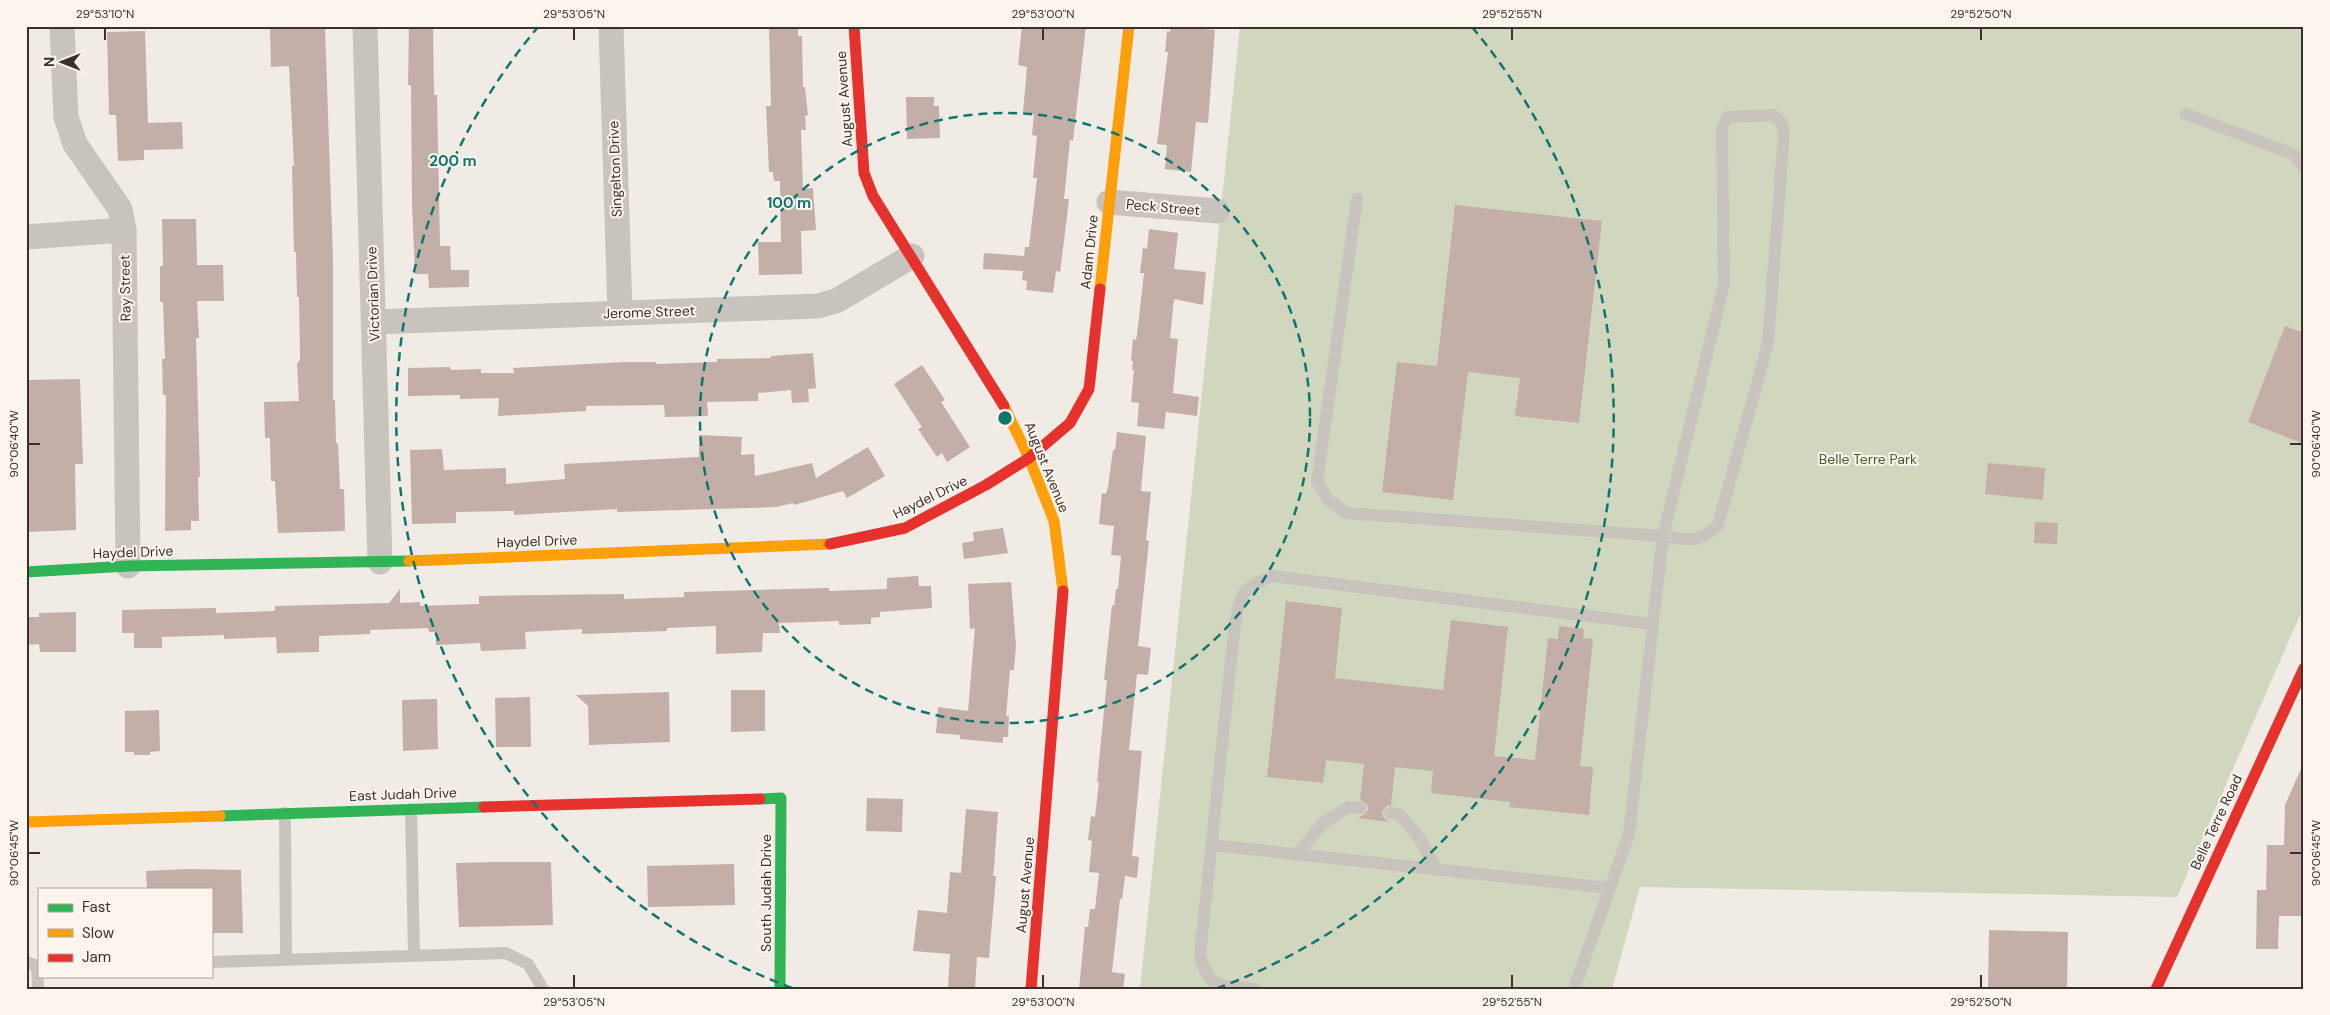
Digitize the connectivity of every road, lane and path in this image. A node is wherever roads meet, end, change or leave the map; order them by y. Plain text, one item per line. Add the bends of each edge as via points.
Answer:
1 (62, 26) edge
2 (365, 26) edge
3 (611, 26) edge
4 (854, 26) edge
5 (1129, 26) edge
6 (2186, 114) dead end
7 (2304, 168) edge
8 (1357, 199) dead end
9 (1109, 202) junction
10 (1217, 211) dead end
11 (124, 230) junction
12 (26, 237) edge
13 (912, 256) junction
14 (620, 313) junction
15 (374, 322) junction
16 (1030, 458) junction
17 (1663, 536) junction
18 (380, 562) junction
19 (128, 566) junction
20 (26, 572) edge
21 (1652, 624) junction
22 (2304, 668) edge
23 (2297, 697) edge
24 (781, 798) joint
25 (1360, 808) dead end
26 (411, 809) junction
27 (1390, 812) dead end
28 (285, 813) junction
29 (26, 822) edge
30 (1211, 846) junction
31 (1297, 855) junction
32 (1437, 870) junction
33 (1610, 888) junction
34 (414, 955) junction
35 (286, 959) junction
36 (26, 962) edge
37 (212, 962) edge
38 (38, 989) edge
39 (543, 989) edge
40 (780, 989) edge
41 (1031, 989) edge
42 (1255, 989) edge
43 (1574, 989) edge
44 (2156, 989) edge

1 - 11 street, Ray Street via 66,117 75,144 120,209
2 - 15 street, Victorian Drive
3 - 14 street, Singelton Drive
4 - 13 street, August Avenue via 864,174 873,196
5 - 9 street, Adam Drive
6 - 7 lane via 2293,154
8 - 17 lane via 1317,482 1329,500 1346,513
9 - 10 street, Peck Street
9 - 16 street, Adam Drive via 1089,389 1070,423
11 - 12 street
11 - 19 street, Ray Street
13 - 14 street, Jerome Street via 836,302 818,306
13 - 16 street, August Avenue via 1009,415
14 - 15 street, Jerome Street
15 - 18 street, Victorian Drive
16 - 18 street, Haydel Drive via 986,486 905,528 833,544
16 - 41 street, August Avenue via 1054,521 1064,598
17 - 17 lane via 1724,284 1722,128 1728,117 1773,115 1781,122 1784,133 1768,343 1718,525 1706,537 1689,540
17 - 21 lane
18 - 19 street, Haydel Drive
19 - 20 street, Haydel Drive
21 - 30 lane via 1272,576 1253,583 1240,597 1234,632
21 - 33 lane via 1629,834
22 - 23 street, Belle Terre Road
23 - 44 street, Belle Terre Road
24 - 26 street, East Judah Drive
24 - 40 street, South Judah Drive
25 - 31 lane via 1348,807 1322,824
26 - 28 street, East Judah Drive
26 - 34 lane
27 - 32 lane via 1399,814 1418,836
28 - 29 street, East Judah Drive
28 - 35 lane
30 - 31 lane
30 - 42 lane via 1200,954 1204,972 1216,984
31 - 32 lane
32 - 33 lane
33 - 43 lane
34 - 35 lane
34 - 39 lane via 506,953 528,964
35 - 37 lane
36 - 38 lane via 37,966

